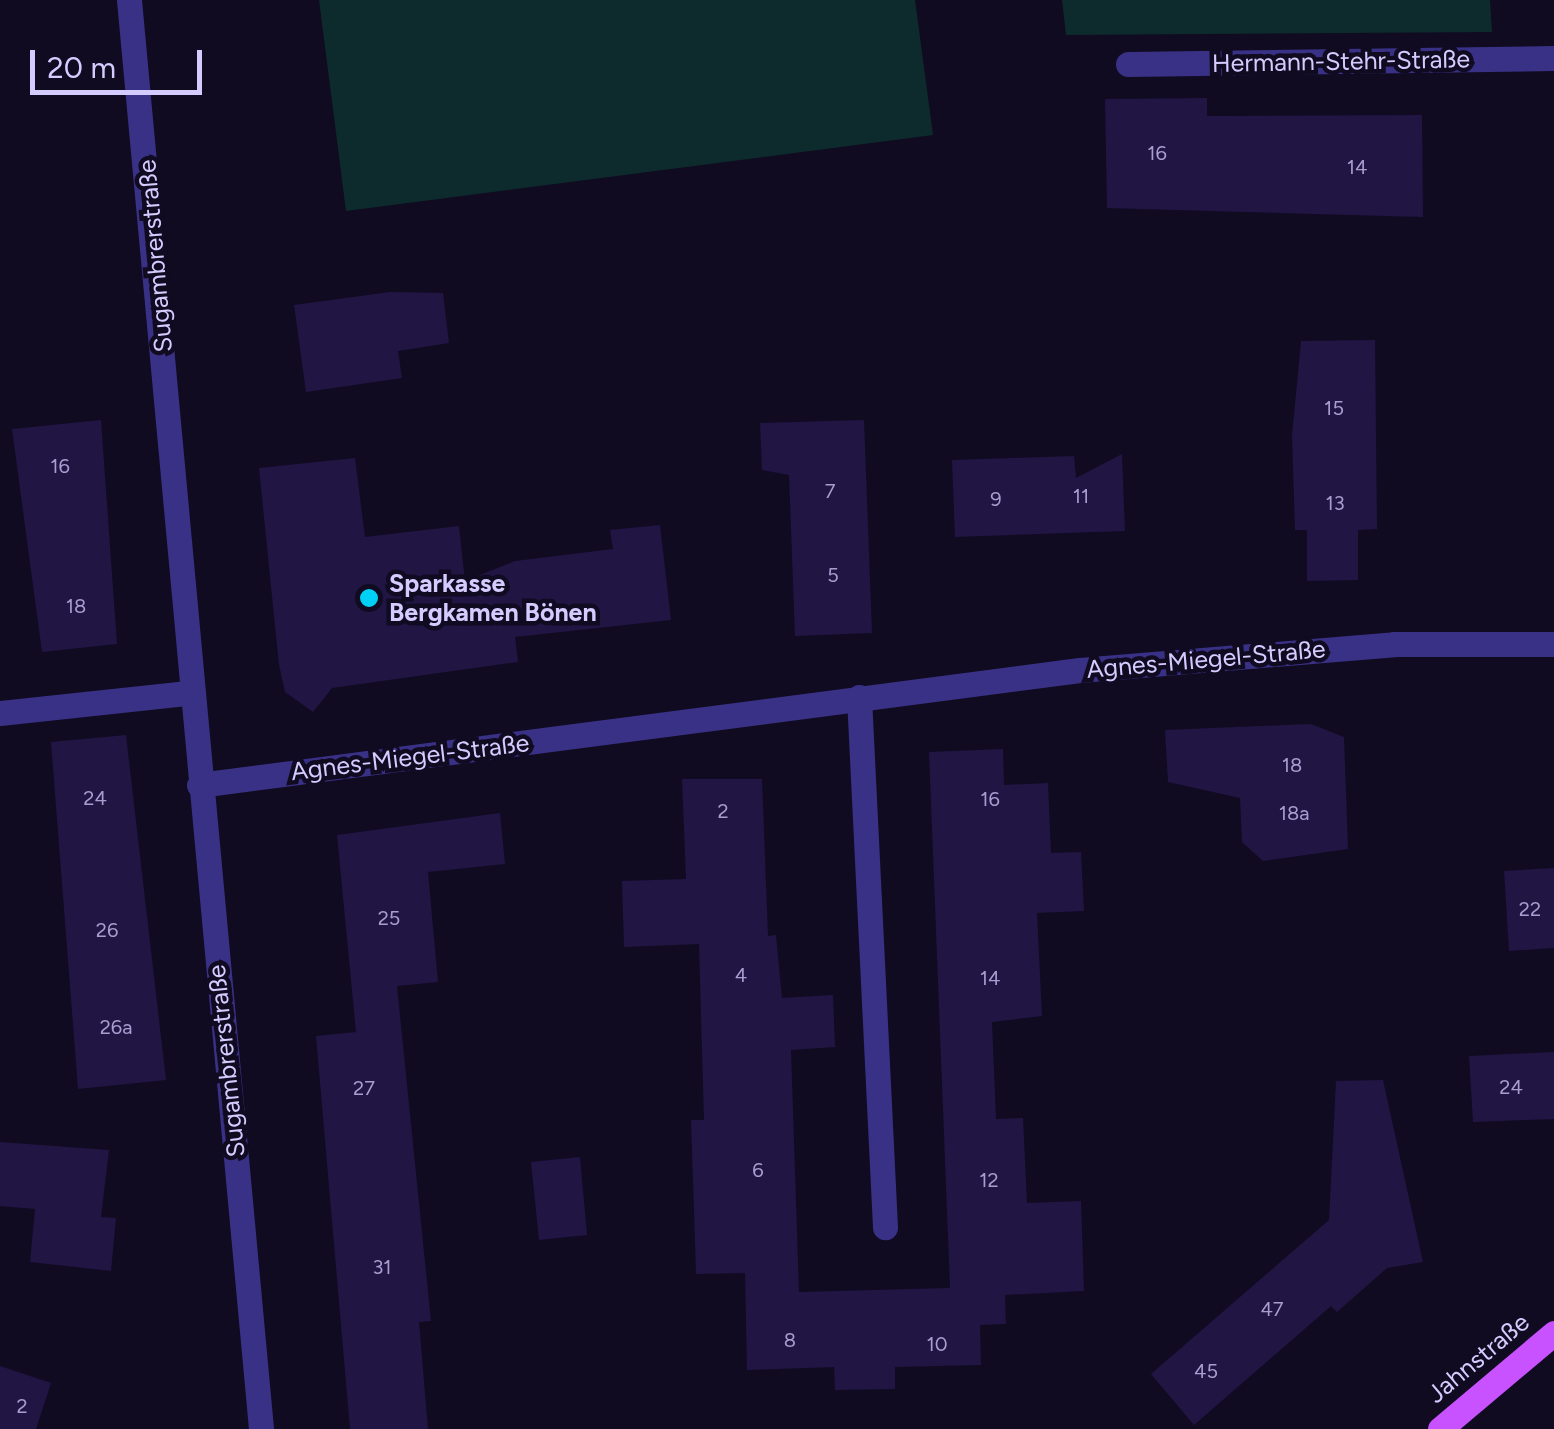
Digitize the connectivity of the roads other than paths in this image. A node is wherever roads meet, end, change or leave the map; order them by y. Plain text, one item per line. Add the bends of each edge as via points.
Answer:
1 (128, 0) edge
2 (1554, 58) edge
3 (1128, 64) dead end
4 (1554, 644) edge
5 (188, 693) junction
6 (859, 697) junction
7 (0, 713) edge
8 (198, 785) junction
9 (886, 1227) dead end
10 (1554, 1333) edge
11 (261, 1429) edge
12 (1440, 1429) edge

1 - 5 street, Sugambrerstraße via 158,260
2 - 3 street, Hermann-Stehr-Straße
4 - 6 street, Agnes-Miegel-Straße via 1394,644
5 - 7 street
5 - 8 street, Sugambrerstraße
6 - 8 street, Agnes-Miegel-Straße
6 - 9 street
8 - 11 street, Sugambrerstraße
10 - 12 main road, Jahnstraße

